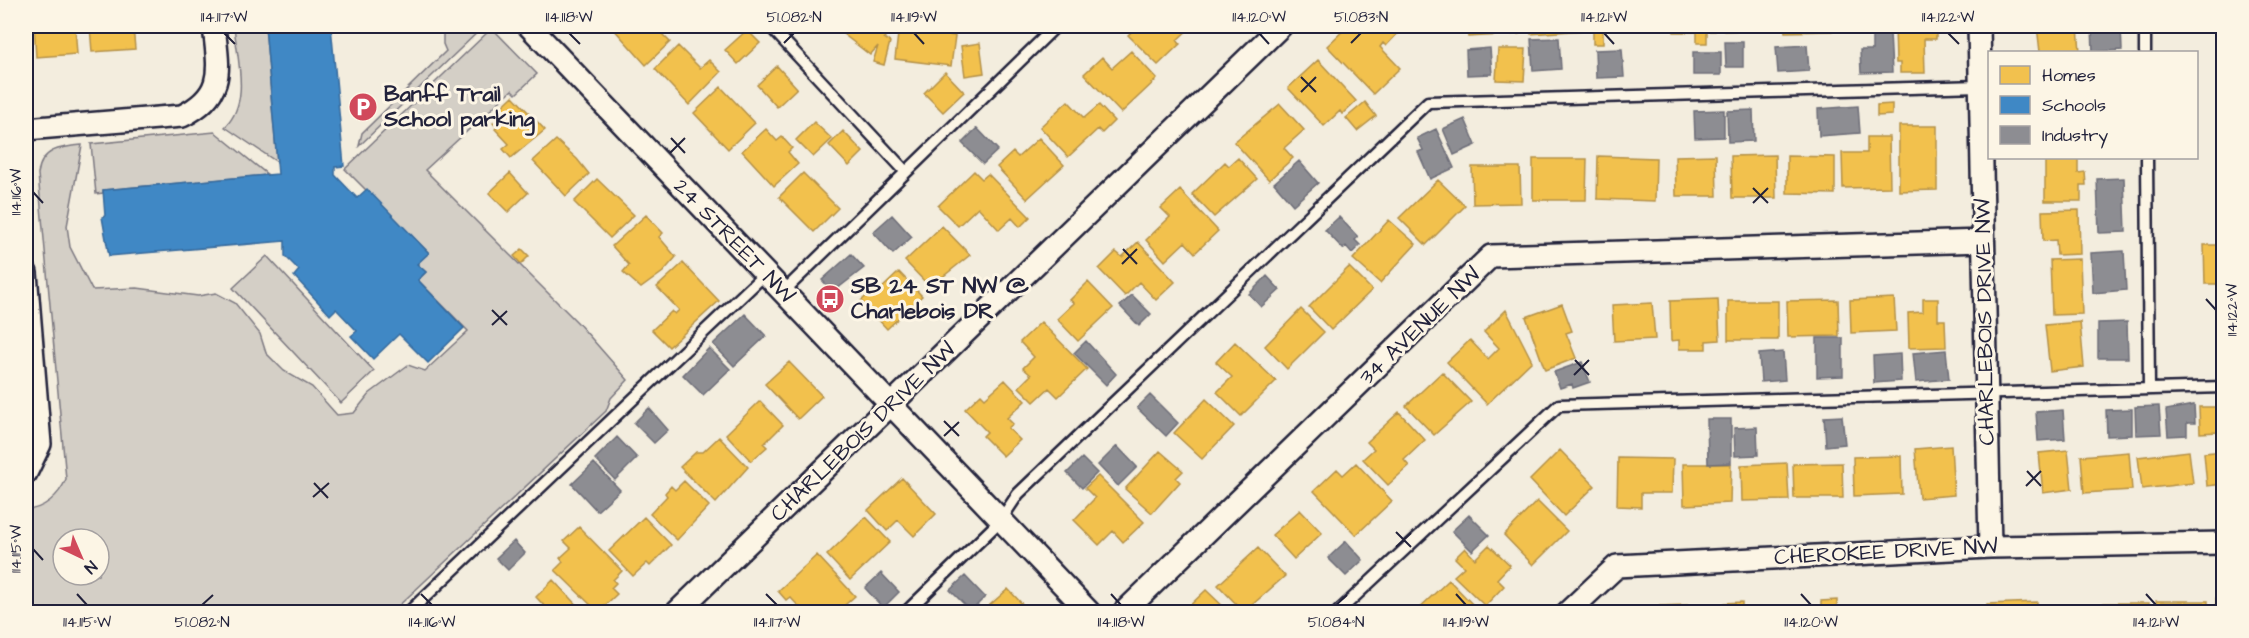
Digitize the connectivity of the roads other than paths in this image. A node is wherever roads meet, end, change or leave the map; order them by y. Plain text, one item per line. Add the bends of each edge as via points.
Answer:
1 (214, 26) edge
2 (529, 26) edge
3 (770, 26) edge
4 (1056, 26) edge
5 (1281, 26) edge
6 (1979, 26) edge
7 (2145, 26) edge
8 (2145, 51) edge
9 (1980, 86) junction
10 (26, 129) edge
11 (2146, 159) edge
12 (906, 172) junction
13 (1983, 241) junction
14 (26, 273) edge
15 (765, 274) junction
16 (783, 292) junction
17 (27, 305) edge
18 (2223, 387) edge
19 (2149, 389) junction
20 (1987, 393) junction
21 (891, 405) junction
22 (26, 473) edge
23 (1000, 521) junction
24 (2223, 543) edge
25 (1990, 547) junction
26 (410, 612) edge
27 (677, 612) edge
28 (906, 612) edge
29 (1089, 612) edge
30 (1124, 612) edge
31 (1338, 612) edge
32 (1568, 612) edge

1 - 10 street via 219,74 199,107 182,116
2 - 15 street, 24 STREET NW
3 - 12 lane
4 - 12 lane
5 - 21 street, CHARLEBOIS DRIVE NW
6 - 9 street, CHARLEBOIS DRIVE NW
7 - 8 lane
9 - 13 street, CHARLEBOIS DRIVE NW
9 - 23 lane via 1428,102 1018,494
11 - 19 lane
12 - 16 lane
13 - 20 street, CHARLEBOIS DRIVE NW
13 - 30 street, 34 AVENUE NW via 1491,256
14 - 17 street
15 - 16 street, 24 STREET NW
15 - 26 lane
16 - 21 street, 24 STREET NW
17 - 22 street via 40,444
18 - 19 lane
19 - 20 lane
20 - 25 street, CHARLEBOIS DRIVE NW
20 - 31 lane via 1559,405
21 - 23 street, 24 STREET NW
21 - 27 street, CHARLEBOIS DRIVE NW
23 - 28 lane
23 - 29 street, 24 STREET NW
24 - 25 street, CHEROKEE DRIVE NW
25 - 32 street, CHEROKEE DRIVE NW via 1617,566

